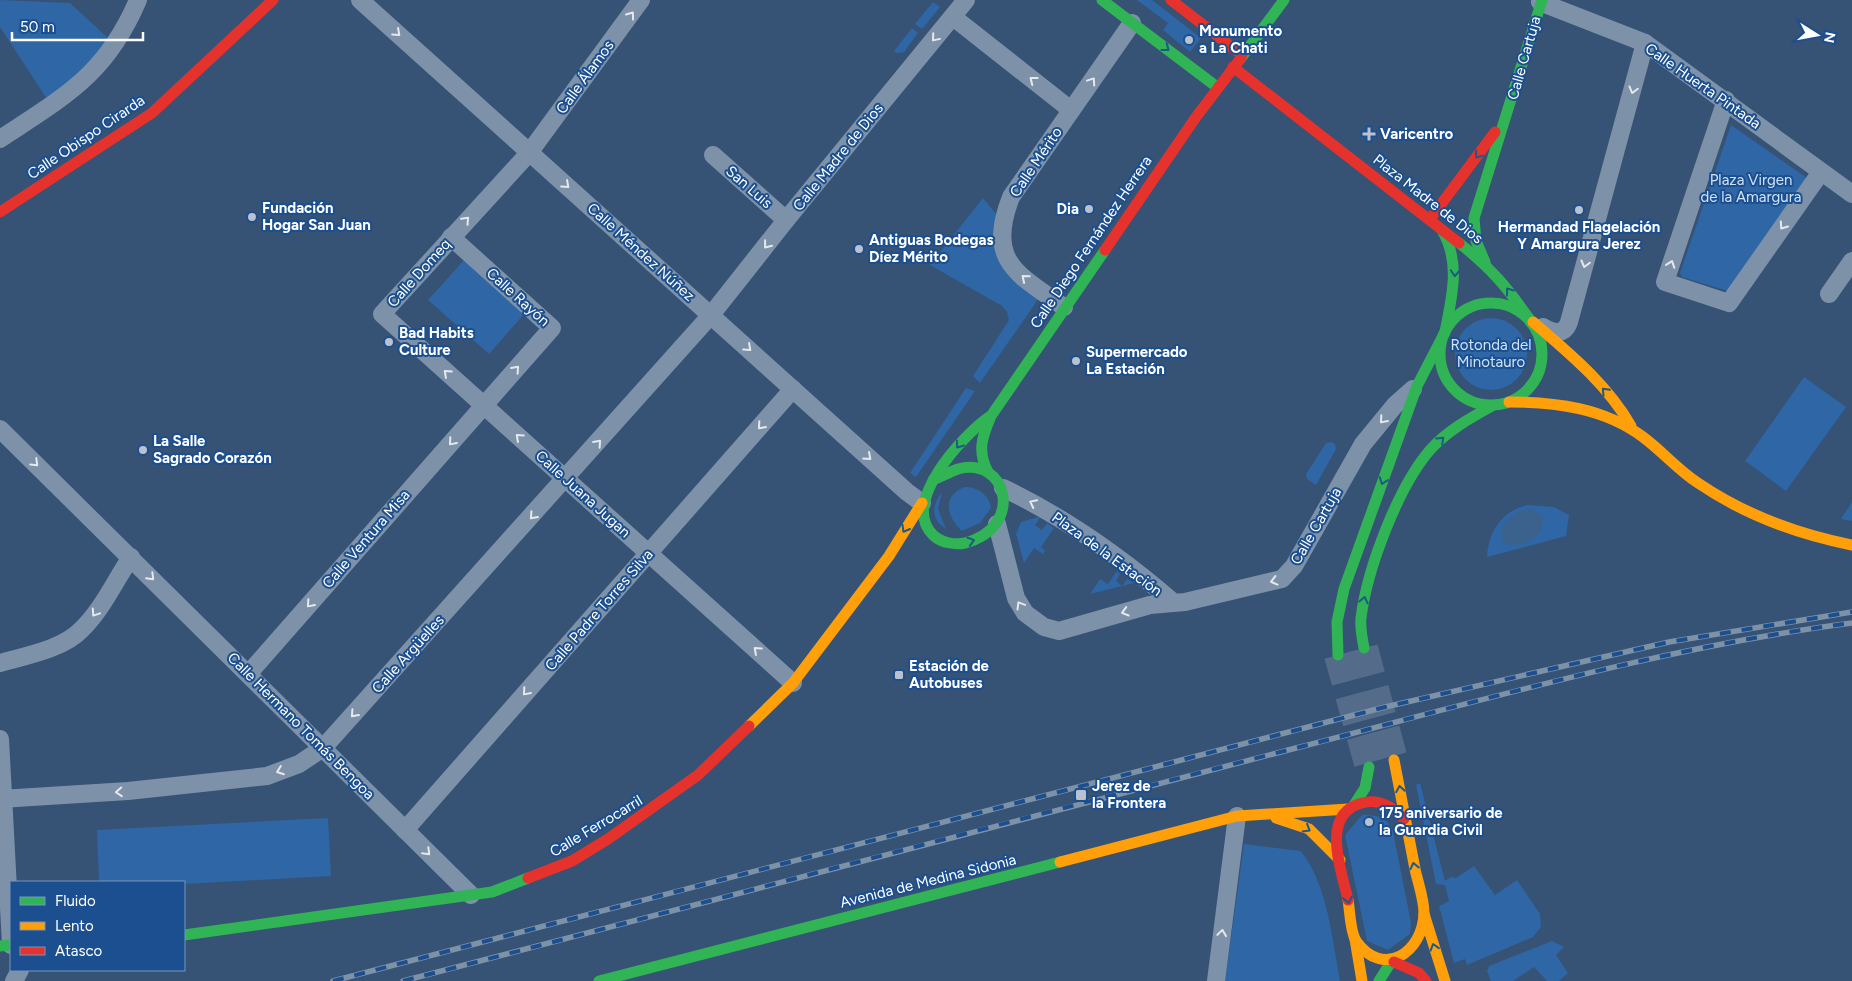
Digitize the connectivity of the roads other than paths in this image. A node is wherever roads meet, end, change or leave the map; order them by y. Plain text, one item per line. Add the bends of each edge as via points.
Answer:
1 (138, 0) edge
2 (273, 0) edge
3 (360, 0) edge
4 (641, 0) edge
5 (966, 0) edge
6 (1102, 0) edge
7 (1172, 0) edge
8 (1284, 0) edge
9 (1541, 1) edge
10 (953, 17) junction
11 (1132, 23) junction
12 (1645, 43) junction
13 (1242, 55) junction
14 (1233, 67) junction
15 (1217, 87) junction
16 (1726, 100) junction
17 (1072, 110) junction
18 (1507, 116) junction
19 (0, 139) edge
20 (529, 153) junction
21 (713, 155) dead end
22 (1821, 172) junction
23 (1852, 194) edge
24 (0, 212) edge
25 (1430, 219) junction
26 (786, 220) junction
27 (1441, 228) junction
28 (451, 237) junction
29 (1852, 261) edge
30 (1486, 264) junction
31 (1829, 294) dead end
32 (1064, 307) junction
33 (712, 316) junction
34 (1530, 320) junction
35 (1445, 332) junction
36 (1418, 386) junction
37 (793, 389) junction
38 (1509, 402) junction
39 (484, 406) junction
40 (1492, 406) junction
41 (991, 416) junction
42 (0, 429) edge
43 (1633, 430) junction
44 (988, 472) junction
45 (566, 480) junction
46 (934, 480) junction
47 (1003, 488) junction
48 (922, 503) junction
49 (997, 524) junction
50 (941, 541) junction
51 (924, 543) dead end
52 (1852, 545) edge
53 (907, 550) dead end
54 (649, 553) junction
55 (889, 556) junction
56 (131, 557) junction
57 (1173, 602) junction
58 (1364, 648) tunnel mouth
59 (1338, 655) tunnel mouth
60 (0, 663) edge
61 (249, 673) junction
62 (793, 683) junction
63 (0, 740) edge
64 (323, 748) junction
65 (1394, 760) tunnel mouth
66 (1369, 766) tunnel mouth
67 (2, 799) edge
68 (1351, 807) junction
69 (1265, 815) junction
70 (1237, 816) junction
71 (1404, 820) junction
72 (404, 830) junction
73 (1340, 860) junction
74 (470, 895) junction
75 (1424, 912) junction
76 (10, 930) edge
77 (185, 935) edge
78 (1356, 939) junction
79 (1393, 962) junction
80 (599, 981) edge
81 (1216, 981) edge
82 (1362, 981) edge
83 (1379, 981) edge
84 (1426, 981) edge
85 (1445, 981) edge

1 - 19 street via 125,29 85,80
2 - 24 main road, Calle Obispo Cirarda via 258,8 152,113
3 -> 20 street, Calle Méndez Núñez
20 -> 4 street, Calle Álamos
5 - 10 street, Calle Madre de Dios
6 - 11 main road
7 - 13 main road
8 - 13 main road
9 - 12 street, Calle Huerta Pintada
9 - 18 main road, Calle Cartuja
17 -> 10 street, Calle Mérito
10 -> 26 street, Calle Madre de Dios
11 -> 15 main road
17 -> 11 street, Calle Mérito
12 - 16 street, Calle Huerta Pintada
12 -> 34 street via 1567,327 1561,332 1553,332
13 - 14 main road
14 - 15 main road
14 - 25 main road, Plaza Madre de Dios
15 - 32 main road, Calle Diego Fernández Herrera
16 - 22 street, Calle Huerta Pintada
22 -> 16 street via 1728,303 1665,282
32 -> 17 street, Calle Mérito via 1023,278 1008,262 1002,243 1002,220 1011,198
18 -> 25 main road, Calle Cartuja
18 - 30 main road, Calle Cartuja via 1473,227 1476,245
28 -> 20 street, Calle Domeq
20 -> 33 street, Calle Méndez Núñez
21 - 26 street, San Luis
22 - 23 street, Calle Huerta Pintada
25 - 27 main road, Plaza Madre de Dios
26 -> 33 street, Calle Madre de Dios
27 - 30 main road, Plaza Madre de Dios
27 -> 35 main road, Calle Cartuja via 1455,264
39 -> 28 street, Calle Rayón via 552,328
39 -> 28 street, Calle Domeq via 382,314
29 - 31 street
34 -> 30 main road
32 - 41 main road, Calle Diego Fernández Herrera
33 -> 37 street, Calle Méndez Núñez
45 -> 33 street, Calle Argüelles
34 - 35 main road via 1502,303 1485,303 1469,308 1455,318
34 - 38 main road via 1539,334 1541,367 1534,382
43 -> 34 main road via 1617,404
35 - 36 main road, Calle Cartuja
35 - 40 main road via 1440,348 1441,366 1448,382 1475,403
36 -> 57 street, Calle Cartuja via 1395,405 1367,437 1294,566 1282,579
36 -> 59 main road, Calle Cartuja via 1336,613
37 -> 48 street, Calle Méndez Núñez
37 -> 54 street, Calle Padre Torres Silva
38 - 40 main road
38 - 43 main road via 1574,407 1604,415
45 -> 39 street, Calle Juana Jugan
39 -> 61 street, Calle Ventura Misa
58 -> 40 main road via 1361,620 1365,595 1401,496 1430,450 1464,422
41 - 44 main road, Calle Diego Fernández Herrera via 980,448 980,458
41 -> 46 main road, Calle Diego Fernández Herrera via 967,434
42 -> 56 street, Calle Hermano Tomás Bengoa
43 - 52 main road via 1696,482 1739,508 1775,525
44 - 46 main road via 961,467
44 - 47 main road
45 - 54 street, Calle Juana Jugan
45 -> 64 street, Calle Argüelles
46 - 48 main road
47 - 49 main road via 1006,501
57 -> 47 street, Plaza de la Estación via 1041,507
48 - 50 main road via 925,525
48 -> 55 main road, Calle Ferrocarril
50 -> 49 main road via 970,542 985,536
57 -> 49 street, Plaza de la Estación via 1150,605 1059,631 1044,627 1025,613 1016,598
50 - 51 main road
53 - 55 main road
62 -> 54 street, Calle Juana Jugan
54 -> 72 street, Calle Padre Torres Silva
55 - 62 main road, Calle Ferrocarril
56 -> 60 street via 80,632 38,653
56 -> 61 street, Calle Hermano Tomás Bengoa
61 - 64 street, Calle Hermano Tomás Bengoa
62 - 74 main road, Calle Ferrocarril via 698,775 608,840 534,878 492,892
63 - 67 street
64 -> 67 street, Calle Argüelles via 299,764 267,776 128,791
64 - 72 street, Calle Hermano Tomás Bengoa
71 -> 65 main road
66 - 68 main road via 1362,794
67 - 76 street
68 - 69 main road, Avenida de Medina Sidonia
68 - 71 main road, Avenida de Medina Sidonia via 1368,801 1380,802 1392,807
68 - 73 main road via 1338,829 1336,842
69 - 70 main road, Avenida de Medina Sidonia
69 -> 73 main road, Avenida de Medina Sidonia via 1309,829
70 - 80 main road, Avenida de Medina Sidonia
81 -> 70 street
75 -> 71 main road
72 -> 74 street, Calle Hermano Tomás Bengoa
73 -> 78 main road
74 - 77 main road, Calle Ferrocarril
75 - 79 main road via 1423,929 1416,944 1407,955
85 -> 75 main road
78 - 79 main road via 1362,950 1371,956
78 - 82 main road
79 - 83 main road
79 - 84 main road via 1419,973

